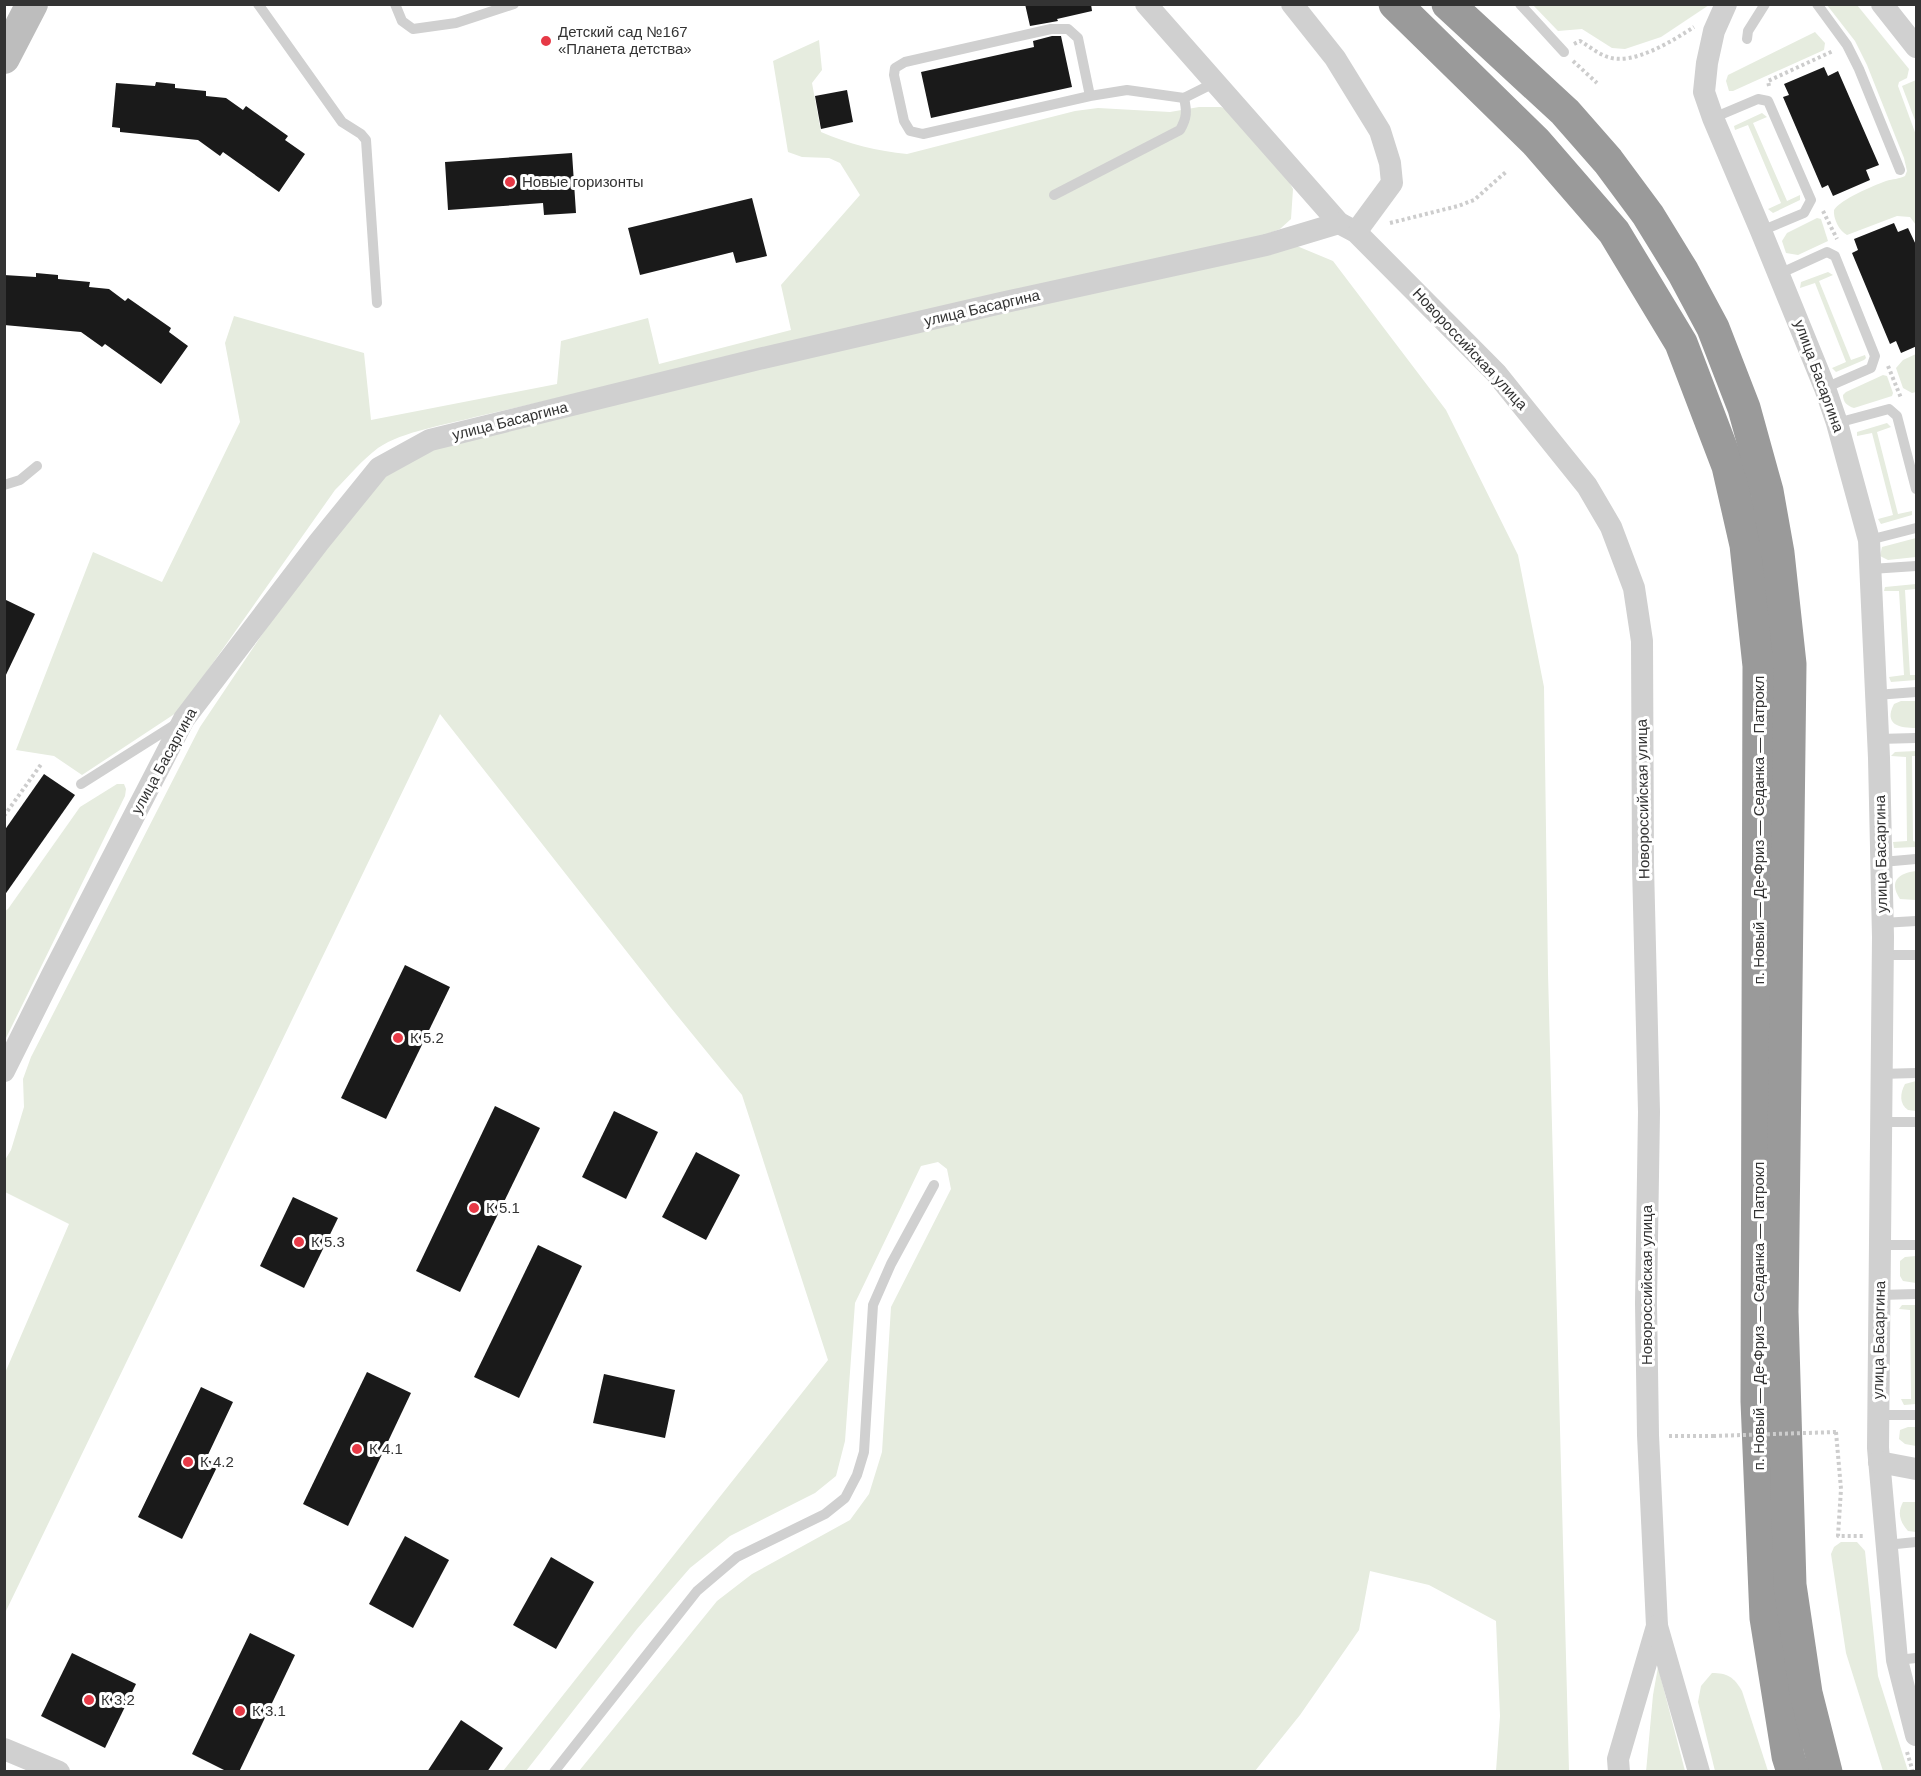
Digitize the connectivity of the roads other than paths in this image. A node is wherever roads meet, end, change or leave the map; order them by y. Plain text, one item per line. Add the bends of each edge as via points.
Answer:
1 (32, 4) edge
2 (258, 4) edge
3 (395, 4) edge
4 (514, 4) edge
5 (1146, 4) edge
6 (1292, 4) edge
7 (1395, 4) edge
8 (1448, 4) edge
9 (1520, 4) edge
10 (1765, 4) edge
11 (1816, 4) edge
12 (1882, 4) edge
13 (1724, 7) edge
14 (1747, 39) dead end
15 (1917, 47) edge
16 (1564, 52) road end
17 (5, 58) edge
18 (1216, 82) junction
19 (1090, 96) junction
20 (1185, 98) junction
21 (1713, 118) junction
22 (1900, 170) dead end
23 (1054, 195) dead end
24 (1348, 227) junction
25 (1761, 231) junction
26 (1779, 274) junction
27 (376, 303) dead end
28 (1825, 388) junction
29 (1837, 423) junction
30 (37, 466) dead end
31 (4, 485) edge
32 (1917, 489) edge
33 (1917, 528) edge
34 (1869, 540) junction
35 (1917, 566) edge
36 (1871, 569) junction
37 (1917, 692) edge
38 (1876, 694) junction
39 (184, 719) junction
40 (1917, 738) edge
41 (1878, 739) junction
42 (81, 784) dead end
43 (1917, 859) edge
44 (1882, 862) junction
45 (1917, 921) edge
46 (1882, 923) junction
47 (1882, 955) junction
48 (1917, 955) edge
49 (4, 1071) edge
50 (1917, 1073) edge
51 (1880, 1074) junction
52 (1880, 1122) junction
53 (1917, 1122) edge
54 (934, 1185) dead end
55 (1881, 1245) junction
56 (1917, 1245) edge
57 (1880, 1294) junction
58 (1917, 1294) edge
59 (1877, 1415) junction
60 (1917, 1415) edge
61 (1879, 1462) junction
62 (1917, 1469) edge
63 (1917, 1542) edge
64 (1885, 1545) junction
65 (1657, 1626) junction
66 (1907, 1659) edge
67 (1912, 1742) edge
68 (4, 1749) edge
69 (59, 1772) edge
70 (554, 1772) edge
71 (1619, 1772) edge
72 (1699, 1772) edge
73 (1793, 1772) edge
74 (1826, 1772) edge

1 - 17 street
2 - 27 lane via 342,122 366,140
3 - 4 lane via 402,21 413,29 456,23
5 - 18 street, Новороссийская улица
6 - 24 street via 1335,58 1380,131 1390,163 1392,183
7 - 73 highway, п. Новый — Де-Фриз — Седанка — Патрокл via 1536,142 1614,232 1681,343 1728,466 1736,500 1746,545 1759,666 1758,1401 1766,1618
8 - 74 highway, п. Новый — Де-Фриз — Седанка — Патрокл via 1565,112 1648,215 1713,328 1744,408 1767,491 1790,664 1782,1312 1790,1585 1806,1693
9 - 16 lane
10 - 14 lane
11 - 22 lane via 1847,45
12 - 15 street
13 - 21 street, улица Басаргина via 1714,31 1704,92
18 - 20 lane
18 - 24 street, Новороссийская улица
19 - 19 lane via 923,134 910,131 904,121 894,75 895,68 905,62 1051,29 1068,29 1078,38
19 - 20 lane via 1127,90
20 - 23 lane via 1187,111 1180,130
21 - 25 street, улица Басаргина
21 - 25 lane via 1758,99 1768,101 1811,200 1804,213
24 - 39 street, улица Басаргина via 1001,303 430,440 379,468
24 - 65 street, Новороссийская улица via 1496,374 1587,486 1611,527 1634,588 1642,641 1649,1112 1646,1325
25 - 26 street, улица Басаргина
26 - 28 street, улица Басаргина
26 - 28 lane via 1827,252 1835,256 1875,356 1871,368
28 - 29 street, улица Басаргина
29 - 32 lane via 1889,409 1897,416
29 - 34 street, улица Басаргина
30 - 31 lane via 20,480
33 - 34 lane
34 - 36 street, улица Басаргина
35 - 36 lane
36 - 38 street, улица Басаргина
37 - 38 lane
38 - 41 street, улица Басаргина
39 - 42 lane
39 - 49 street, улица Басаргина
40 - 41 lane
41 - 44 street, улица Басаргина
43 - 44 lane
44 - 46 street, улица Басаргина
45 - 46 lane
46 - 47 street, улица Басаргина
47 - 48 lane
47 - 51 street, улица Басаргина
50 - 51 lane
51 - 52 street, улица Басаргина
52 - 53 lane
52 - 55 street, улица Басаргина
54 - 70 lane via 873,1305 864,1452 845,1498 825,1514 737,1557 697,1591
55 - 56 lane
55 - 57 street, улица Басаргина
57 - 58 lane
57 - 59 street, улица Басаргина
59 - 60 lane
59 - 61 street, улица Басаргина
61 - 62 street
61 - 64 street, улица Басаргина
63 - 64 lane
64 - 66 street, улица Басаргина
65 - 71 street, Новороссийская улица via 1618,1759
65 - 72 street
66 - 67 street, улица Басаргина
68 - 69 street

